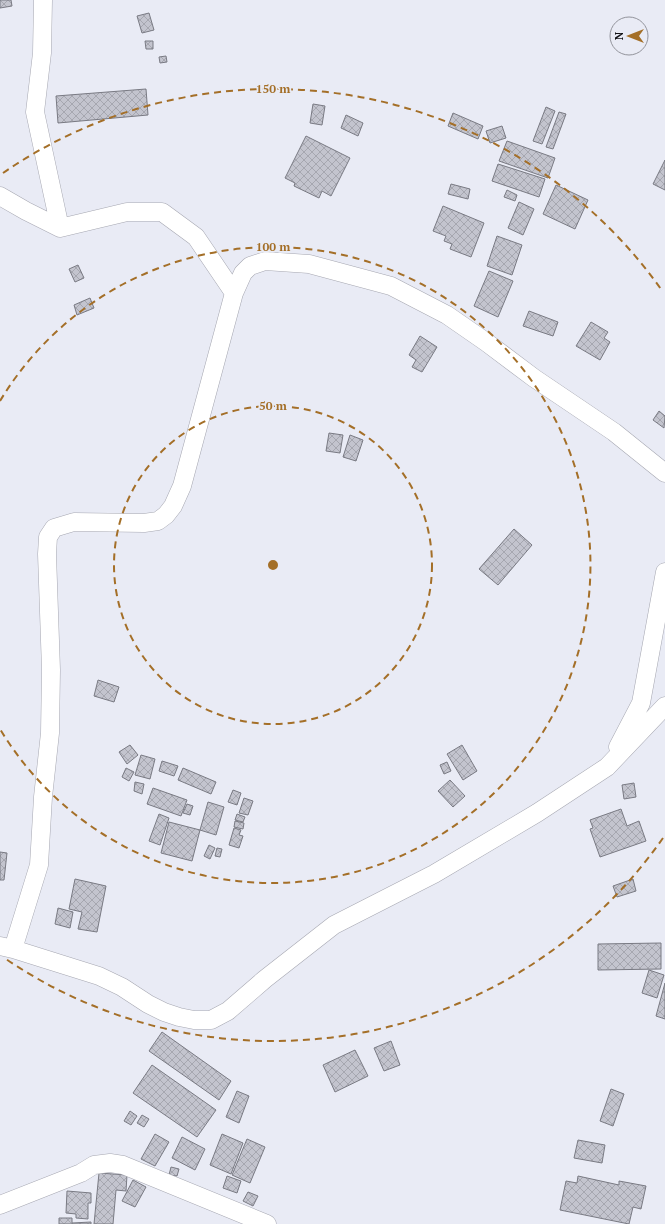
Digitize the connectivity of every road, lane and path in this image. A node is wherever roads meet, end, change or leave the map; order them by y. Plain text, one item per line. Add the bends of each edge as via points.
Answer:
1 (43, 0) edge
2 (0, 196) edge
3 (60, 228) junction
4 (234, 293) junction
5 (665, 473) edge
6 (665, 572) edge
7 (665, 706) edge
8 (607, 767) junction
9 (7, 947) edge
10 (0, 1205) edge
11 (267, 1224) edge

1 - 3 street via 42,53 35,112
2 - 3 street
3 - 4 street via 127,212 162,212 196,237
4 - 5 street via 250,266 265,262 309,264 391,286 447,315 614,432
4 - 9 street via 182,486 173,506 158,521 74,522 54,528 48,537 50,733 43,797 40,865
6 - 8 street via 641,703
7 - 8 street
8 - 9 street via 537,813 434,874 334,925 228,1011 211,1020 194,1020 164,1012 99,976
10 - 11 street via 81,1173 94,1165 110,1163 123,1165

